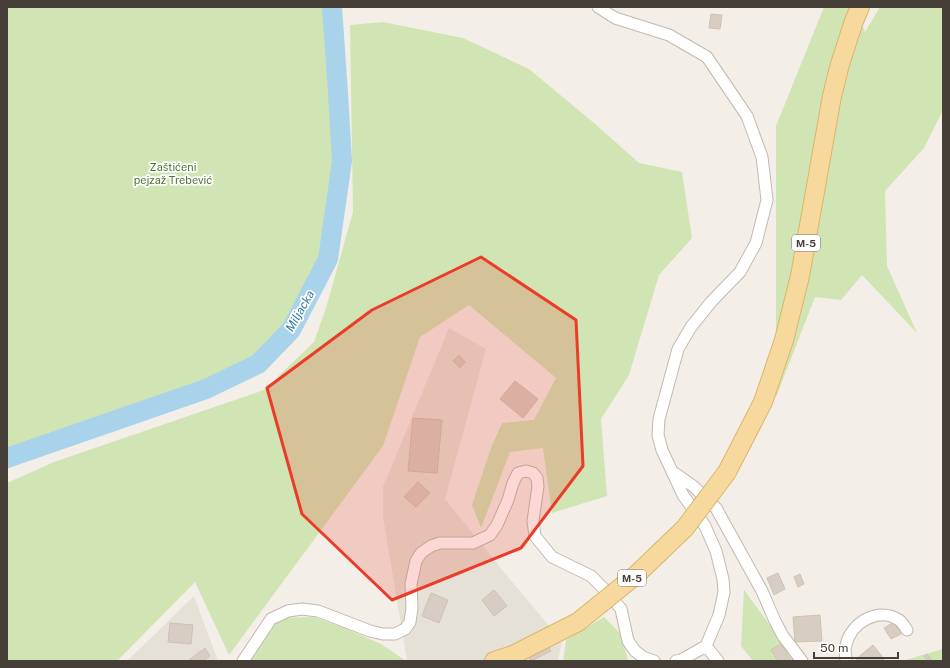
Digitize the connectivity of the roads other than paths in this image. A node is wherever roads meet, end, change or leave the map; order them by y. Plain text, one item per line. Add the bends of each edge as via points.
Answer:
1 (598, 7) edge
2 (860, 7) edge
3 (671, 471) junction
4 (907, 630) dead end
5 (706, 646) junction
6 (243, 661) edge
7 (494, 661) edge
8 (654, 661) edge
9 (676, 661) edge
10 (718, 661) edge
11 (802, 661) edge
12 (846, 661) edge

1 - 3 street via 615,18 669,35 707,57 747,116 762,157 767,200 756,243 740,272 710,302 691,327 678,349 670,374 659,419 658,435
2 - 7 main road, M-5, bridge via 832,96 800,276 784,340 763,402 727,472 684,528 636,575 578,622 513,655
3 - 5 street via 705,526 721,568 724,592 719,615
3 - 11 street via 694,486 716,508 762,591 774,621
4 - 12 street via 900,621 892,617 872,616 862,621 853,630 846,646
5 - 9 street
5 - 10 street
6 - 8 street via 271,619 288,611 318,611 383,634 395,634 405,629 410,622 411,584 416,561 421,553 430,546 440,543 473,543 490,535 497,525 518,473 526,471 533,473 538,486 532,521 534,536 552,557 591,576 608,593 621,609 628,641 635,651

